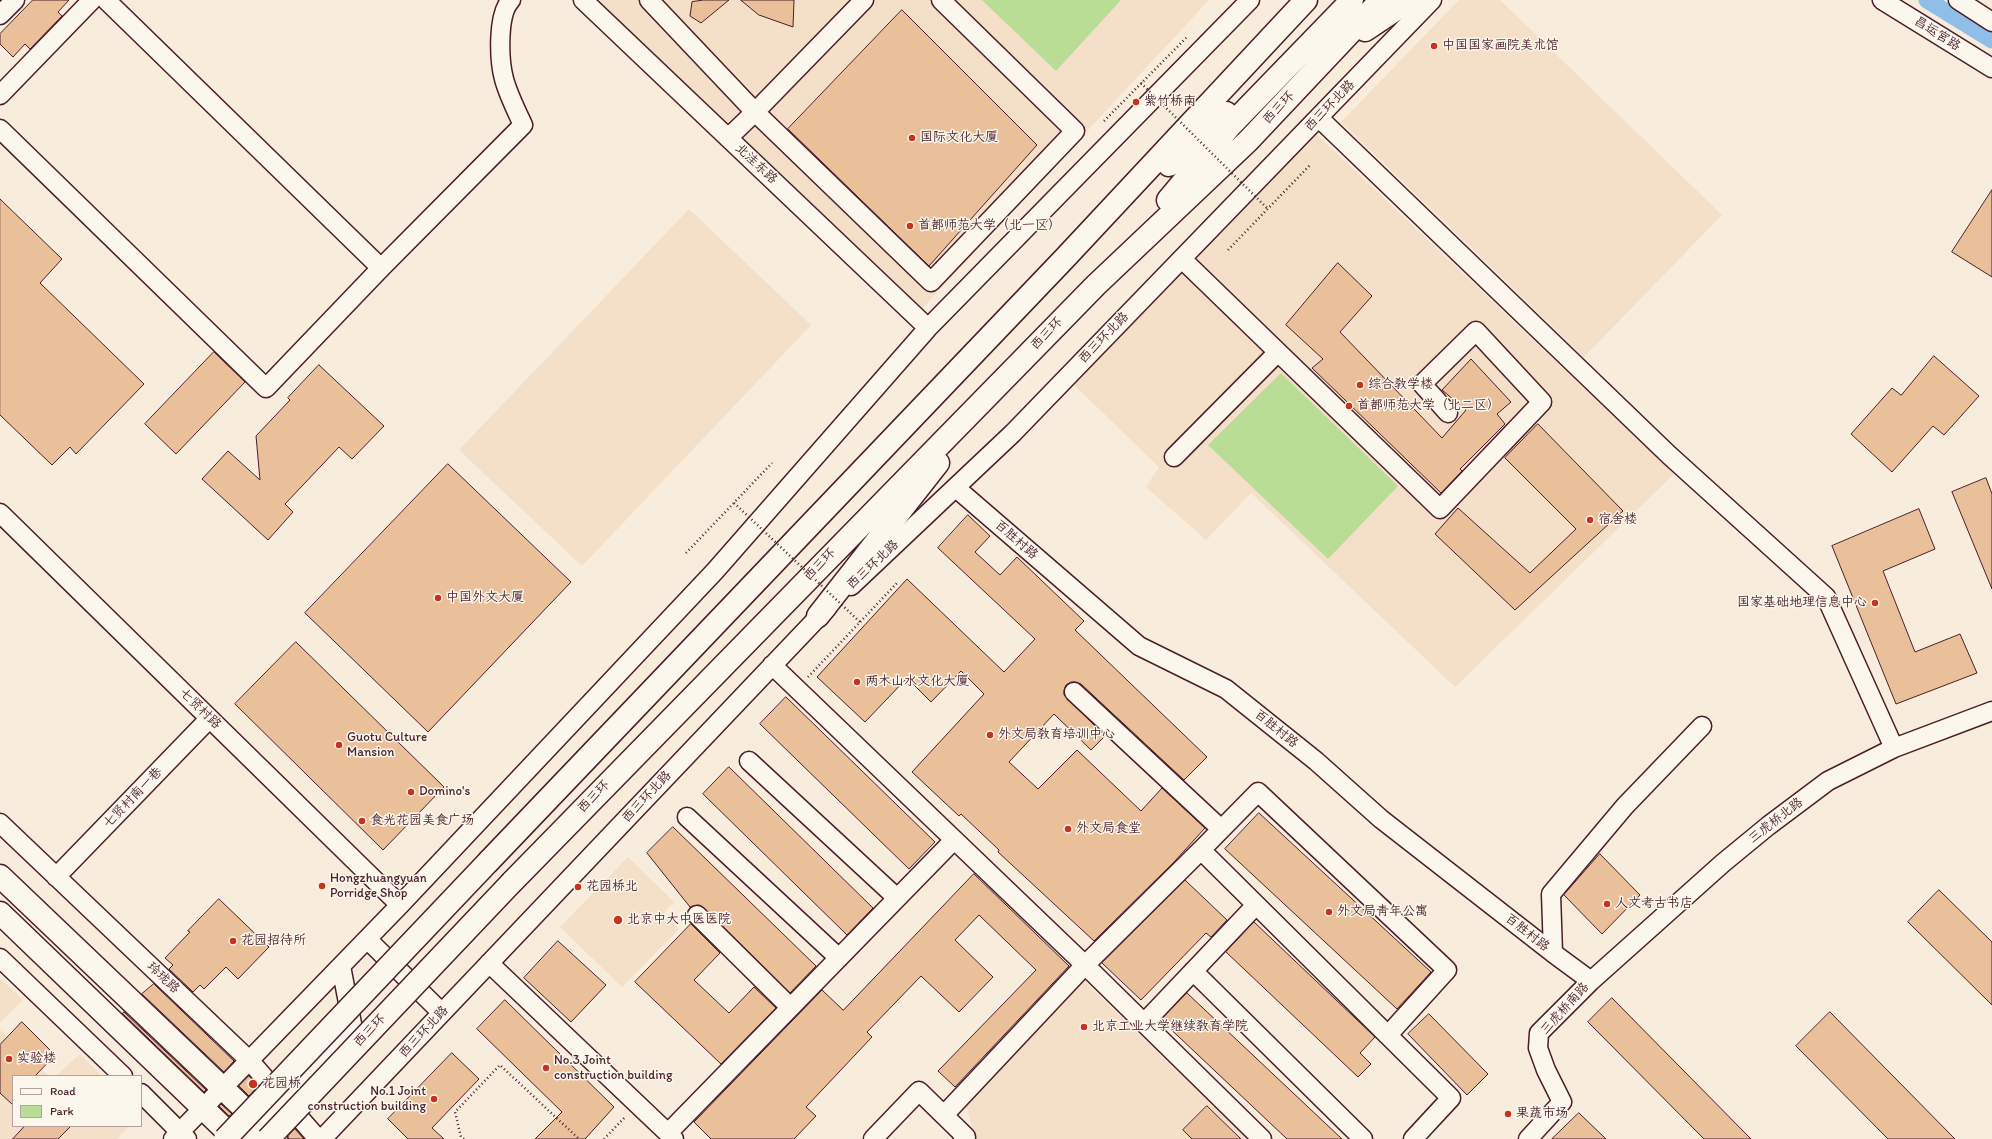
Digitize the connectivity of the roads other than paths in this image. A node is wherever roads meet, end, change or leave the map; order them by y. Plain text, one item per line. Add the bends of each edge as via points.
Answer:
1 (15, 0) edge
2 (92, 0) edge
3 (106, 0) edge
4 (511, 0) edge
5 (583, 0) edge
6 (649, 0) edge
7 (864, 0) edge
8 (941, 0) edge
9 (1250, 0) edge
10 (1306, 0) edge
11 (1334, 0) edge
12 (1352, 0) edge
13 (1381, 0) edge
14 (1410, 0) edge
15 (1432, 0) edge
16 (1882, 0) edge
17 (1958, 0) edge
18 (0, 15) edge
19 (1992, 22) edge
20 (1332, 52) junction
21 (1992, 68) edge
22 (0, 95) edge
23 (755, 112) junction
24 (1319, 118) junction
25 (1227, 121) junction
26 (0, 129) edge
27 (728, 138) junction
28 (1065, 258) junction
29 (1182, 259) junction
30 (946, 266) junction
31 (381, 268) junction
32 (1096, 285) junction
33 (968, 287) junction
34 (928, 328) junction
35 (1278, 352) junction
36 (1001, 382) junction
37 (1448, 413) dead end
38 (1174, 457) dead end
39 (956, 488) junction
40 (0, 513) edge
41 (818, 616) junction
42 (772, 665) junction
43 (1074, 692) dead end
44 (1992, 711) edge
45 (210, 719) junction
46 (1702, 726) dead end
47 (1894, 748) junction
48 (749, 761) dead end
49 (687, 817) dead end
50 (0, 824) edge
51 (1221, 829) junction
52 (954, 840) junction
53 (1201, 850) junction
54 (0, 876) edge
55 (56, 877) junction
56 (897, 898) junction
57 (1256, 905) junction
58 (400, 906) junction
59 (0, 913) edge
60 (697, 915) dead end
61 (367, 939) junction
62 (1553, 953) junction
63 (0, 958) edge
64 (839, 958) junction
65 (489, 963) junction
66 (341, 966) junction
67 (1085, 966) junction
68 (1193, 971) junction
69 (1591, 981) junction
70 (790, 1007) junction
71 (442, 1012) junction
72 (1144, 1023) junction
73 (1388, 1035) junction
74 (249, 1060) junction
75 (122, 1075) edge
76 (222, 1087) junction
77 (142, 1095) edge
78 (286, 1102) junction
79 (202, 1108) junction
80 (944, 1115) junction
81 (180, 1136) edge
82 (265, 1136) edge
83 (671, 1136) edge
84 (225, 1139) edge
85 (235, 1139) edge
86 (318, 1139) edge
87 (322, 1139) edge
88 (873, 1139) edge
89 (963, 1139) edge
90 (1262, 1139) edge
91 (1363, 1139) edge
92 (1413, 1139) edge
93 (1528, 1139) edge

1 - 18 street
2 - 22 street
3 - 31 street
4 - 31 street via 506,5 500,28 504,78 522,125
5 - 27 street, 北洼东路
6 - 23 street
7 - 23 street
8 - 30 street via 1075,131
9 - 33 street
10 - 28 main road
11 - 25 main road
12 - 25 main road
13 - 20 main road, 西三环
14 - 20 main road
15 - 24 street, 西三环北路
16 - 21 street, 昌运宫路
17 - 19 street
20 - 32 main road, 西三环 via 1248,141
23 - 27 street
23 - 30 street via 931,282
24 - 29 street, 西三环北路
24 - 47 street via 1669,455 1826,597
25 - 28 main road
25 - 32 main road
26 - 31 street via 266,388
27 - 34 street, 北洼东路
28 - 84 main road, bridge
29 - 35 street
29 - 39 street, 西三环北路
30 - 33 street
32 - 36 main road, 西三环
33 - 34 street
34 - 58 street via 715,571
35 - 37 street via 1440,509 1542,402 1476,331 1422,384
35 - 38 street
36 - 41 main road
36 - 82 main road, 西三环, bridge
39 - 41 street, 西三环北路
39 - 62 street, 百胜村路 via 1139,646 1226,689 1316,761 1381,819
40 - 45 street, 七贤村路
41 - 42 street, 西三环北路
42 - 52 street
42 - 65 street, 西三环北路
43 - 51 street
44 - 47 street, 三虎桥北路
45 - 55 street, 七贤村南一巷
45 - 58 street, 七贤村路
46 - 62 street via 1625,806 1551,894
47 - 69 street, 三虎桥北路 via 1828,781 1768,826
48 - 56 street
49 - 64 street
50 - 55 street, 玲珑路
51 - 53 street
51 - 73 street via 1258,792 1447,970
52 - 56 street
52 - 67 street
53 - 57 street
53 - 67 street
54 - 76 main road
55 - 74 street, 玲珑路
56 - 64 street
57 - 68 street
57 - 73 street
58 - 61 street
59 - 79 main road
60 - 70 street
61 - 66 street
61 - 71 street
62 - 69 street, 百胜村路
63 - 75 street
64 - 70 street
65 - 71 street, 西三环北路
65 - 83 street
66 - 74 street
66 - 78 street via 353,1029
67 - 72 street
67 - 80 street
68 - 72 street
68 - 91 street
69 - 93 street, 三虎桥南路 via 1539,1033 1538,1048 1562,1102
70 - 83 street
71 - 87 street, 西三环北路
72 - 90 street
73 - 92 street via 1451,1098
74 - 76 street
74 - 78 street, 玲珑路
76 - 79 street
76 - 82 main road
77 - 81 street
78 - 82 street
78 - 86 street, 玲珑路
79 - 81 street
79 - 85 main road
80 - 88 street via 918,1091
80 - 89 street via 966,1137

